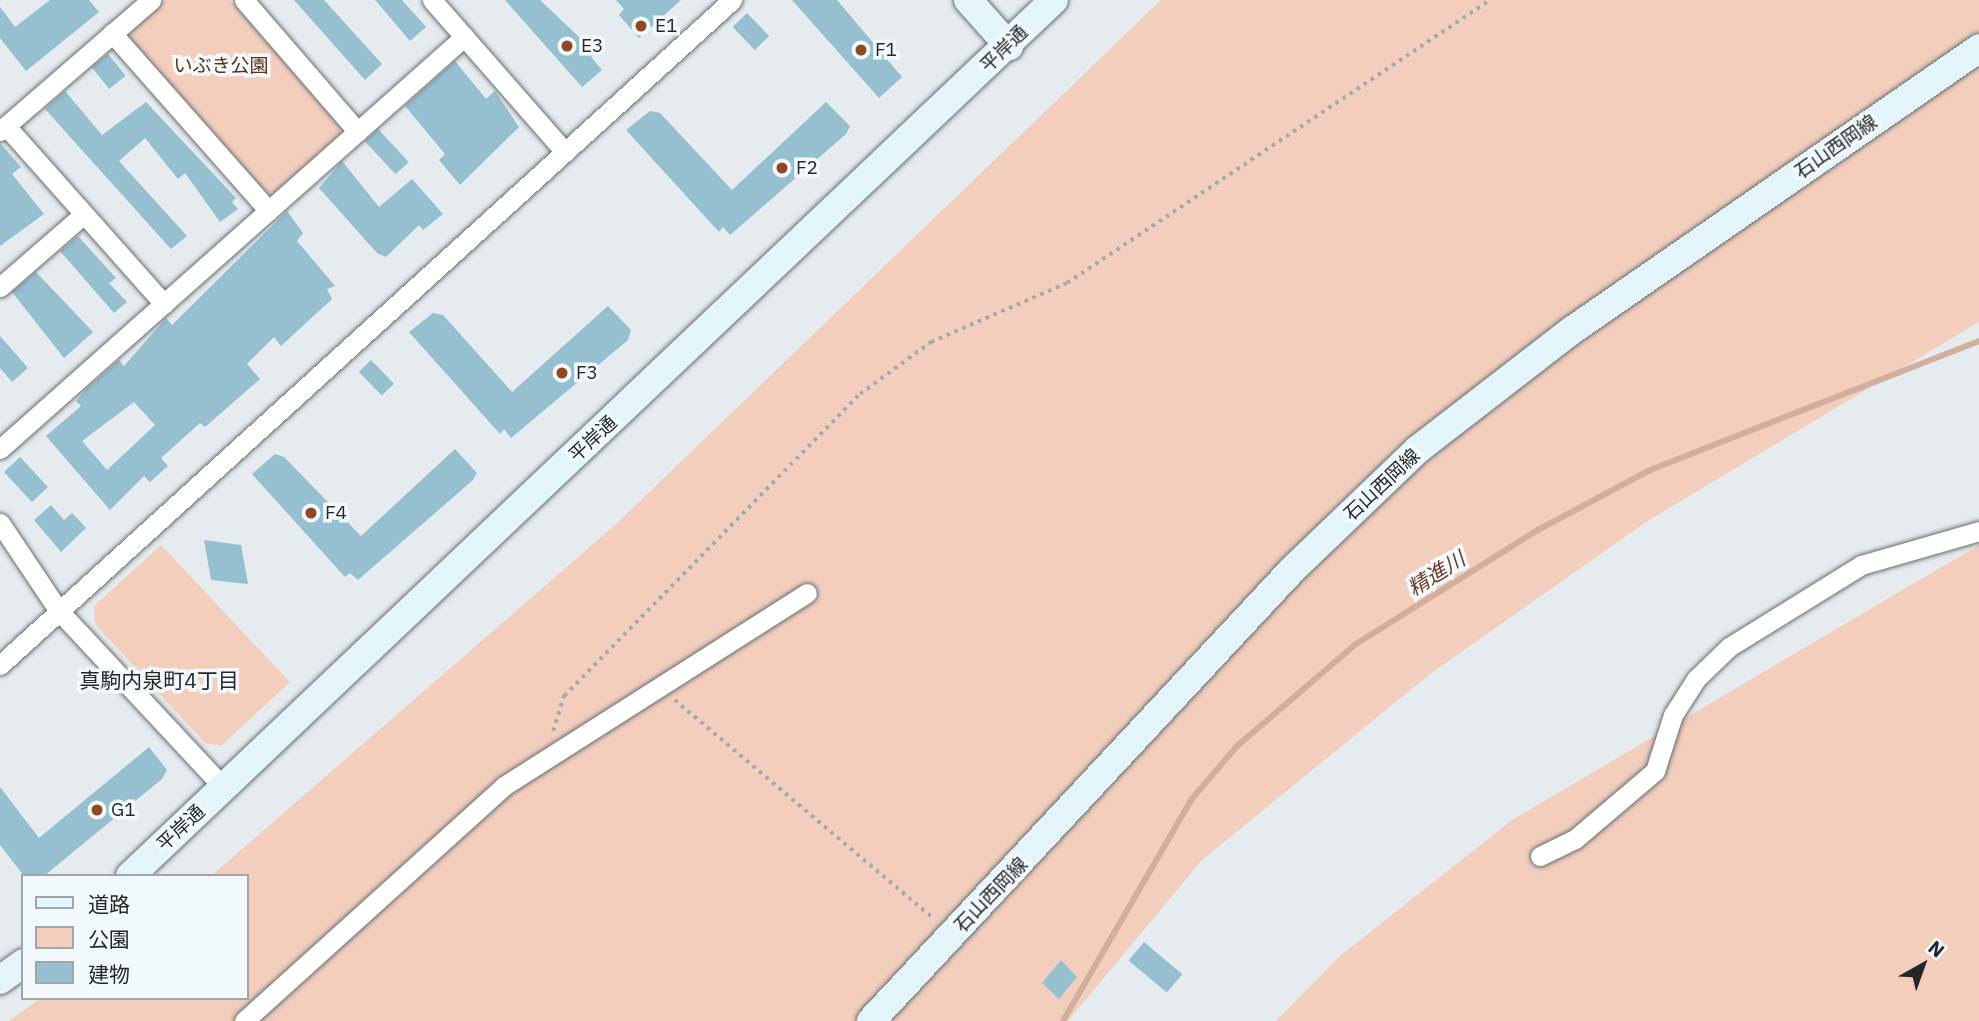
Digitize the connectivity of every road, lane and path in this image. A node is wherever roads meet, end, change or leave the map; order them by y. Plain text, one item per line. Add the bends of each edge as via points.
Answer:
1 (150, 0) edge
2 (244, 0) edge
3 (432, 0) edge
4 (732, 0) edge
5 (968, 0) edge
6 (1054, 0) edge
7 (1490, 0) edge
8 (112, 33) junction
9 (464, 37) junction
10 (1009, 46) junction
11 (1979, 48) edge
12 (3, 128) edge
13 (358, 132) junction
14 (565, 152) junction
15 (269, 211) junction
16 (84, 214) junction
17 (0, 288) edge
18 (164, 304) junction
19 (0, 449) edge
20 (0, 523) edge
21 (1979, 531) edge
22 (807, 593) dead end
23 (59, 611) junction
24 (0, 665) edge
25 (659, 687) junction
26 (545, 756) junction
27 (224, 788) junction
28 (1540, 856) dead end
29 (132, 874) edge
30 (946, 929) dead end
31 (21, 964) edge
32 (0, 980) edge
33 (244, 1021) edge
34 (871, 1021) edge

1 - 8 street
2 - 13 street
3 - 9 street
4 - 14 street
5 - 10 street
6 - 10 street, 平岸通
7 - 26 path via 1067,283 930,342 860,394 564,696
8 - 12 street
8 - 15 street
9 - 13 street
9 - 14 street
10 - 27 street, 平岸通
11 - 34 street, 石山西岡線 via 1571,331 1418,450 1292,570
12 - 16 street
13 - 15 street
14 - 23 street
15 - 18 street
16 - 17 street
16 - 18 street
18 - 19 street
20 - 23 street
21 - 28 street via 1861,565 1729,648 1696,679 1673,715 1655,771 1575,839
22 - 25 street
23 - 24 street
23 - 27 street
25 - 26 street
25 - 30 path
26 - 33 street via 432,848
27 - 29 street, 平岸通
31 - 32 street

